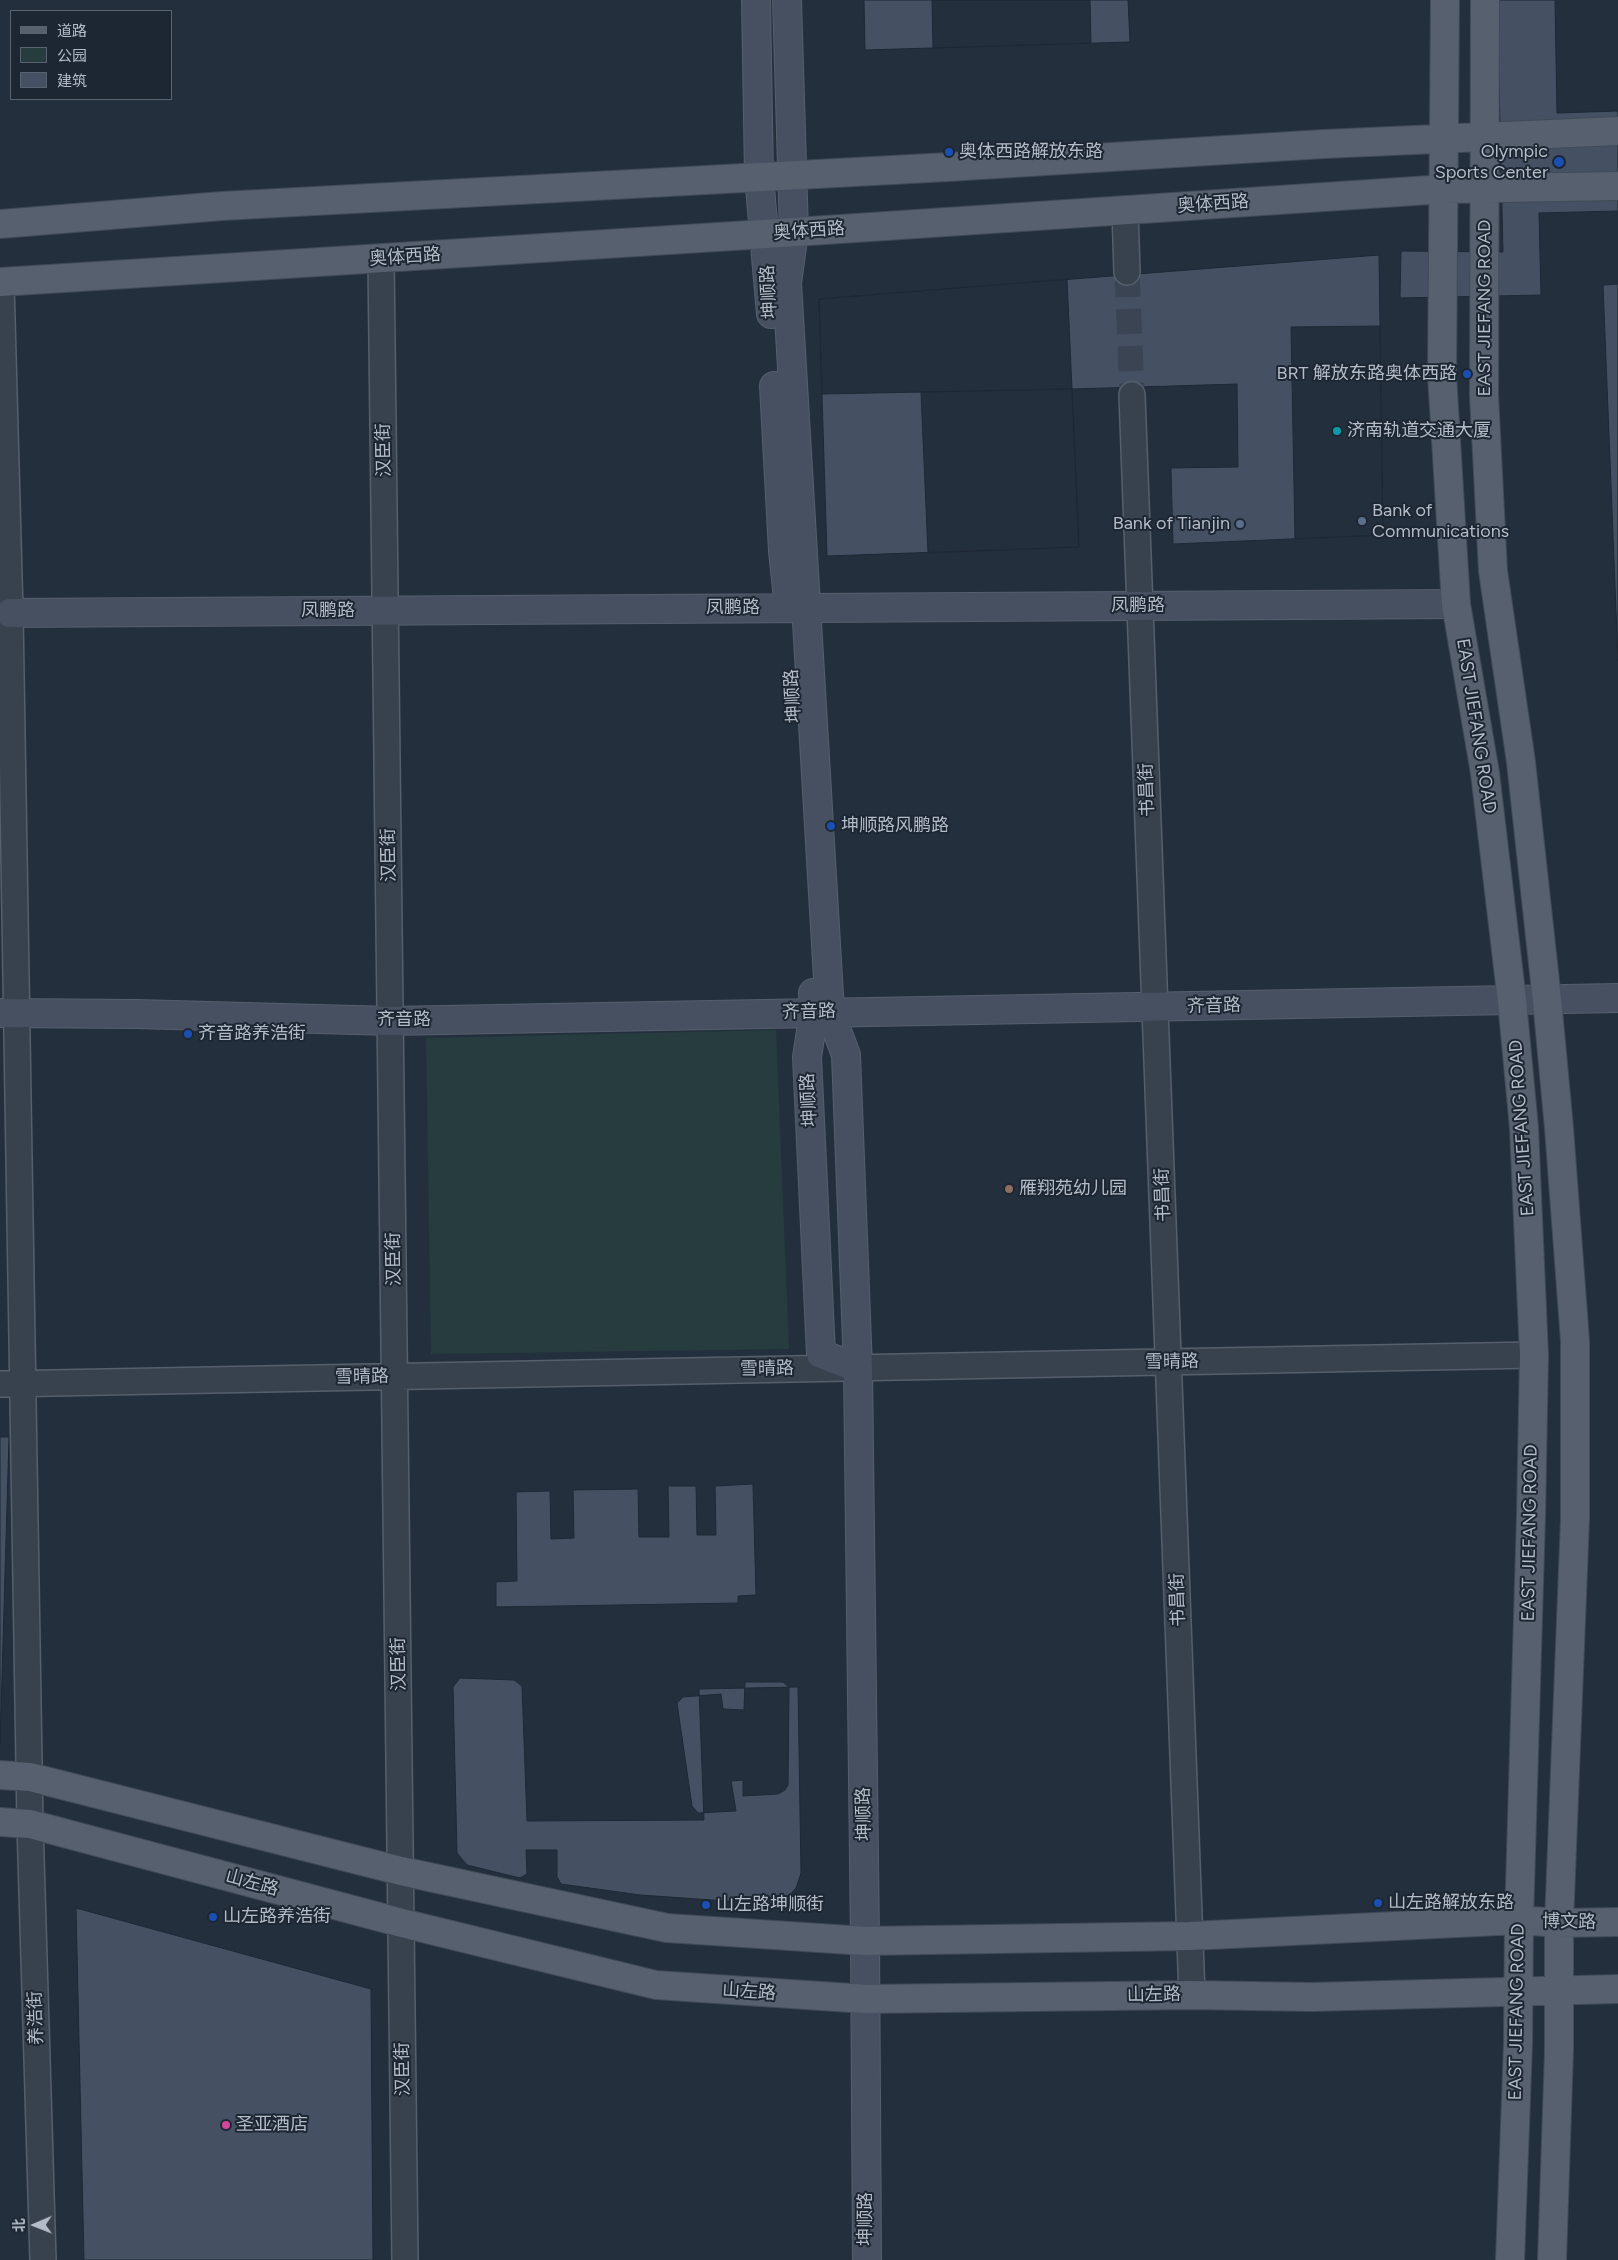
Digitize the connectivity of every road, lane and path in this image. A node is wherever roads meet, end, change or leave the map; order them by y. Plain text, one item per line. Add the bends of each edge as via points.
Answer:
1 (756, 0) edge
2 (787, 0) edge
3 (1445, 0) edge
4 (1485, 0) edge
5 (1618, 131) edge
6 (1485, 137) junction
7 (1445, 138) junction
8 (792, 174) junction
9 (759, 176) junction
10 (1618, 186) edge
11 (1485, 188) junction
12 (1445, 189) junction
13 (1125, 210) junction
14 (0, 224) edge
15 (794, 232) junction
16 (765, 234) junction
17 (382, 259) junction
18 (1127, 272) tunnel mouth
19 (1, 282) edge
20 (1132, 395) tunnel mouth
21 (1456, 604) junction
22 (1140, 606) junction
23 (798, 608) junction
24 (386, 610) junction
25 (10, 613) junction
26 (1618, 998) edge
27 (1547, 1000) junction
28 (1512, 1001) junction
29 (1155, 1007) junction
30 (822, 1012) junction
31 (8, 1013) edge
32 (391, 1021) junction
33 (1534, 1355) junction
34 (1170, 1362) junction
35 (858, 1368) junction
36 (395, 1377) junction
37 (12, 1384) edge
38 (0, 1775) edge
39 (30, 1777) junction
40 (0, 1822) edge
41 (30, 1824) junction
42 (401, 1871) junction
43 (1519, 1920) junction
44 (1618, 1922) edge
45 (402, 1923) junction
46 (1559, 1923) junction
47 (1190, 1936) junction
48 (865, 1941) junction
49 (1618, 1989) edge
50 (1559, 1990) junction
51 (1518, 1991) junction
52 (1192, 1995) junction
53 (866, 1999) junction
54 (43, 2260) edge
55 (405, 2260) edge
56 (866, 2260) edge
57 (1510, 2260) edge
58 (1552, 2260) edge

1 - 9 street, 坤顺路
2 - 8 street, 坤顺路
3 - 7 main road, EAST JIEFANG ROAD
4 - 6 main road, EAST JIEFANG ROAD
5 - 6 main road
6 - 7 main road
6 - 11 main road, EAST JIEFANG ROAD
7 - 8 main road
7 - 12 main road, EAST JIEFANG ROAD
8 - 9 main road
8 - 15 street, 坤顺路
9 - 14 main road via 222,206
9 - 16 street, 坤顺路
10 - 11 main road, 奥体西路
11 - 12 main road, 奥体西路
11 - 27 main road, EAST JIEFANG ROAD via 1484,395 1493,571 1521,762
12 - 13 main road, 奥体西路
12 - 21 main road, EAST JIEFANG ROAD via 1442,375
13 - 15 main road, 奥体西路
13 - 18 street
15 - 16 main road, 奥体西路
15 - 23 street, 坤顺路 via 787,283
16 - 17 main road, 奥体西路
16 - 23 street, 坤顺路 via 783,550
17 - 19 main road, 奥体西路
17 - 24 street, 汉臣街
19 - 25 street, 养浩街
20 - 22 street, 书昌街
21 - 22 street, 凤鹏路
21 - 28 main road, EAST JIEFANG ROAD via 1485,773
22 - 23 street, 凤鹏路
22 - 29 street, 书昌街
23 - 24 street, 凤鹏路
23 - 30 street, 坤顺路
24 - 25 street, 凤鹏路
24 - 32 street, 汉臣街
25 - 31 street, 养浩街
26 - 27 street, 齐音路
27 - 28 street, 齐音路
27 - 46 main road, EAST JIEFANG ROAD via 1575,1341 1575,1519
28 - 29 street, 齐音路
28 - 33 main road, EAST JIEFANG ROAD via 1524,1128
29 - 30 street, 齐音路
29 - 34 street, 书昌街
30 - 32 street, 齐音路
30 - 35 street, 坤顺路 via 846,1055
30 - 35 street, 坤顺路 via 807,1057 821,1354
31 - 32 street, 齐音路
31 - 37 street, 养浩街
32 - 36 street, 汉臣街
33 - 34 street, 雪晴路
33 - 43 main road, EAST JIEFANG ROAD
34 - 35 street, 雪晴路
34 - 47 street, 书昌街
35 - 36 street, 雪晴路
35 - 48 street, 坤顺路
36 - 37 street, 雪晴路
36 - 42 street, 汉臣街
37 - 39 street, 养浩街
38 - 39 main road
39 - 41 street, 养浩街
39 - 42 main road
40 - 41 main road, 山左路
41 - 45 main road, 山左路
41 - 54 street, 养浩街
42 - 45 street, 汉臣街
42 - 48 main road via 667,1928
43 - 46 main road, 博文路
43 - 47 main road
43 - 51 main road, EAST JIEFANG ROAD
44 - 46 main road, 博文路
45 - 53 main road, 山左路 via 656,1985
45 - 55 street, 汉臣街
46 - 50 main road, EAST JIEFANG ROAD
47 - 48 main road
47 - 52 street, 书昌街
48 - 53 street, 坤顺路
49 - 50 main road
50 - 51 main road, 山左路
50 - 58 main road, EAST JIEFANG ROAD
51 - 52 main road, 山左路 via 1311,1997
51 - 57 main road, EAST JIEFANG ROAD
52 - 53 main road, 山左路
53 - 56 street, 坤顺路

